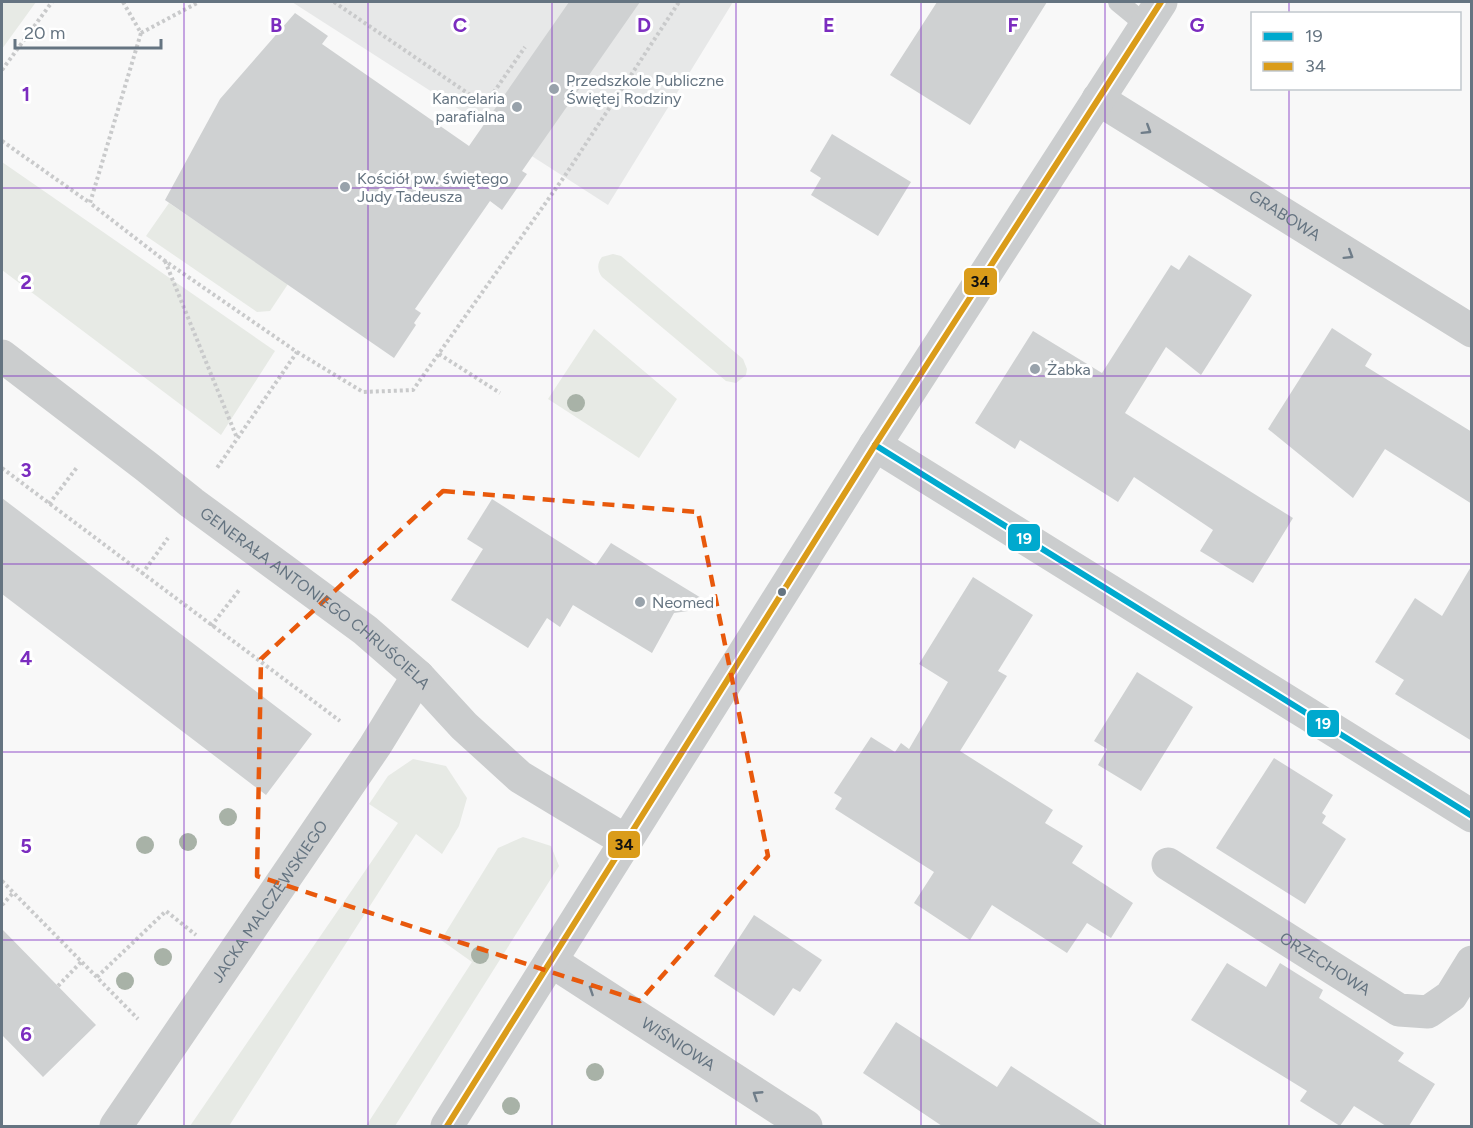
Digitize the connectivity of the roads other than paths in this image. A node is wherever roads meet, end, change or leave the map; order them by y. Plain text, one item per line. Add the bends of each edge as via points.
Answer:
1 (1118, 2) edge
2 (1153, 13) edge
3 (1098, 99) junction
4 (1472, 331) edge
5 (2, 356) edge
6 (875, 446) junction
7 (418, 676) junction
8 (1472, 816) edge
9 (626, 841) junction
10 (1168, 864) dead end
11 (551, 961) junction
12 (1472, 962) edge
13 (117, 1126) edge
14 (447, 1126) edge
15 (806, 1126) edge

1 - 2 lane
2 - 3 street
3 -> 4 street, GRABOWA
3 - 6 street
5 - 7 street, GENERAŁA ANTONIEGO CHRUŚCIELA via 365,630
6 - 8 street
6 - 9 street
7 - 9 street, GENERAŁA ANTONIEGO CHRUŚCIELA via 464,726 520,777
7 - 13 street, JACKA MALCZEWSKIEGO via 375,746
9 - 11 street
10 - 12 street, ORZECHOWA via 1399,1010 1428,1012 1451,996
11 - 14 street
15 -> 11 street, WIŚNIOWA

